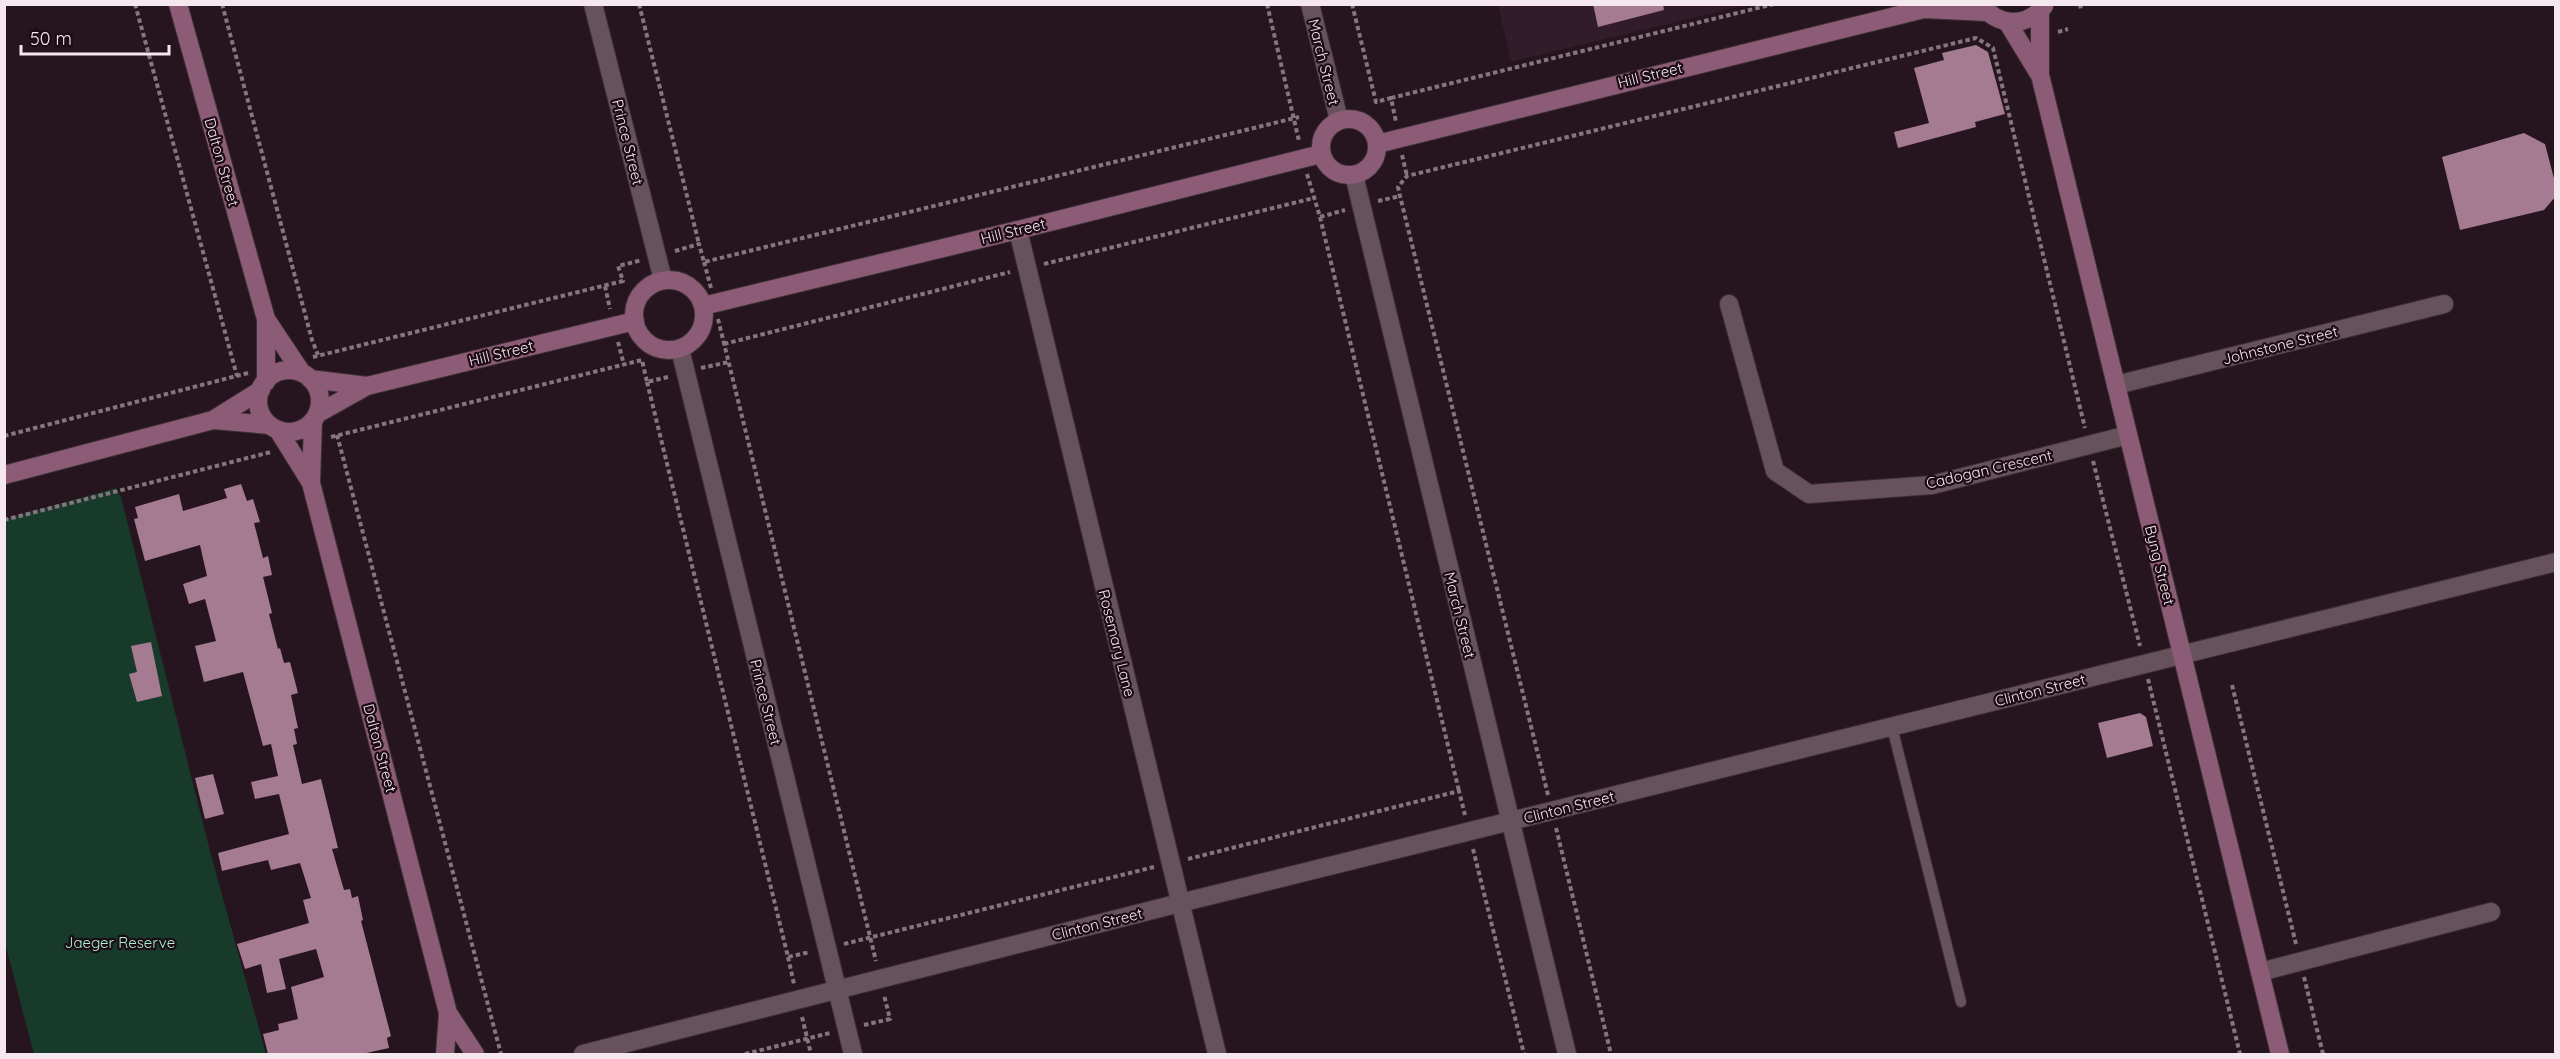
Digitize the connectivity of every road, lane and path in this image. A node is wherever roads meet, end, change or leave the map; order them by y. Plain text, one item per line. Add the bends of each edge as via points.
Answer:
1 (135, 4) edge
2 (178, 4) edge
3 (222, 4) edge
4 (593, 4) edge
5 (639, 4) edge
6 (1267, 4) edge
7 (1310, 4) edge
8 (1352, 4) edge
9 (1774, 4) edge
10 (1927, 7) edge
11 (1984, 8) edge
12 (2042, 8) edge
13 (2008, 23) junction
14 (2040, 75) junction
15 (1391, 98) junction
16 (1339, 120) junction
17 (1398, 137) junction
18 (1377, 144) junction
19 (1321, 154) junction
20 (1302, 157) junction
21 (1354, 175) junction
22 (1407, 176) dead end
23 (1400, 196) dead end
24 (1361, 206) junction
25 (1320, 217) junction
26 (1018, 230) junction
27 (699, 244) dead end
28 (704, 262) dead end
29 (663, 280) junction
30 (1729, 304) dead end
31 (2444, 304) dead end
32 (709, 305) junction
33 (266, 319) junction
34 (635, 321) junction
35 (680, 349) junction
36 (318, 356) dead end
37 (642, 360) dead end
38 (237, 376) dead end
39 (306, 376) junction
40 (647, 382) dead end
41 (2116, 385) junction
42 (263, 386) junction
43 (367, 386) junction
44 (315, 418) junction
45 (213, 420) junction
46 (274, 428) junction
47 (337, 435) junction
48 (2128, 435) junction
49 (312, 442) junction
50 (289, 448) junction
51 (4, 475) edge
52 (311, 483) junction
53 (4, 520) edge
54 (2556, 562) edge
55 (2182, 655) junction
56 (2232, 685) dead end
57 (2154, 707) dead end
58 (1892, 727) junction
59 (1460, 791) junction
60 (1510, 822) junction
61 (1469, 832) junction
62 (1561, 851) dead end
63 (1170, 863) junction
64 (1180, 903) junction
65 (2492, 912) dead end
66 (870, 939) junction
67 (827, 948) junction
68 (2300, 962) junction
69 (2260, 972) junction
70 (880, 979) junction
71 (837, 989) junction
72 (1961, 1002) dead end
73 (448, 1013) junction
74 (847, 1029) junction
75 (807, 1039) junction
76 (445, 1054) edge
77 (475, 1054) edge
78 (501, 1054) edge
79 (583, 1054) edge
80 (746, 1054) edge
81 (811, 1054) edge
82 (854, 1054) edge
83 (1217, 1054) edge
84 (1524, 1054) edge
85 (1567, 1054) edge
86 (1611, 1054) edge
87 (2240, 1054) edge
88 (2280, 1054) edge
89 (2323, 1054) edge

1 - 38 path
2 - 33 main road, Dalton Street
3 - 36 path
4 - 29 street, Prince Street
5 - 27 path
6 - 20 path
7 - 16 street, March Street
8 - 15 path via 1376,102
9 - 15 path
10 - 11 main road, Hill Street
10 - 17 main road, Hill Street
11 - 13 main road
12 - 13 main road via 2030,19
12 - 14 main road, Byng Street
13 - 14 main road, Byng Street
14 - 41 main road, Byng Street
15 - 17 path
16 - 18 main road via 1359,120 1374,134
16 - 19 main road via 1324,133
17 - 18 main road, Hill Street
17 - 22 path
18 - 21 main road via 1372,164
19 - 20 main road, Hill Street
19 - 21 main road via 1334,171
20 - 25 path
20 - 26 main road, Hill Street
21 - 24 street, March Street
23 - 24 path
24 - 25 path
24 - 60 street, March Street
25 - 59 path
26 - 32 main road, Hill Street
26 - 63 street, Rosemary Lane
28 - 32 path
29 - 32 main road via 688,285
29 - 34 main road via 640,295
30 - 48 street, Cadogan Crescent via 1775,471 1809,494 1932,485
31 - 41 street, Johnstone Street
32 - 35 main road via 700,332
32 - 66 path
33 - 39 main road, Dalton Street
33 - 42 main road, Dalton Street
34 - 35 main road via 640,335 651,345 665,350
34 - 43 main road, Hill Street
35 - 67 street, Prince Street
37 - 47 path
39 - 42 main road via 292,370 281,372
39 - 43 main road, Hill Street
39 - 44 main road via 320,397
40 - 67 path via 788,957
41 - 48 main road, Byng Street
42 - 45 main road
42 - 46 main road via 259,408
43 - 44 main road, Hill Street
44 - 46 main road via 298,431
44 - 49 main road, Dalton Street
45 - 46 main road
45 - 51 main road
46 - 50 main road, Dalton Street
47 - 49 path
47 - 78 path
48 - 55 main road, Byng Street
49 - 52 main road, Dalton Street
50 - 52 main road, Dalton Street
50 - 53 path
52 - 73 main road, Dalton Street
54 - 55 street, Clinton Street
55 - 58 street, Clinton Street
55 - 69 main road, Byng Street
56 - 68 path
57 - 87 path
58 - 60 street, Clinton Street
58 - 72 lane
59 - 61 path
59 - 63 path
60 - 61 street, Clinton Street
60 - 85 street, March Street
61 - 64 street, Clinton Street
61 - 84 path
62 - 86 path
63 - 64 street, Rosemary Lane
63 - 66 path
64 - 70 street, Clinton Street
64 - 83 street, Rosemary Lane
65 - 68 street
66 - 67 path
66 - 70 path
67 - 71 street, Prince Street
68 - 69 street
68 - 89 path
69 - 88 main road, Byng Street
70 - 71 street, Clinton Street
70 - 74 path via 890,1019
71 - 74 street, Prince Street
71 - 79 street, Clinton Street
73 - 76 main road, Dalton Street
73 - 77 main road, Dalton Street
74 - 75 path
74 - 82 street, Prince Street
75 - 80 path
75 - 81 path

